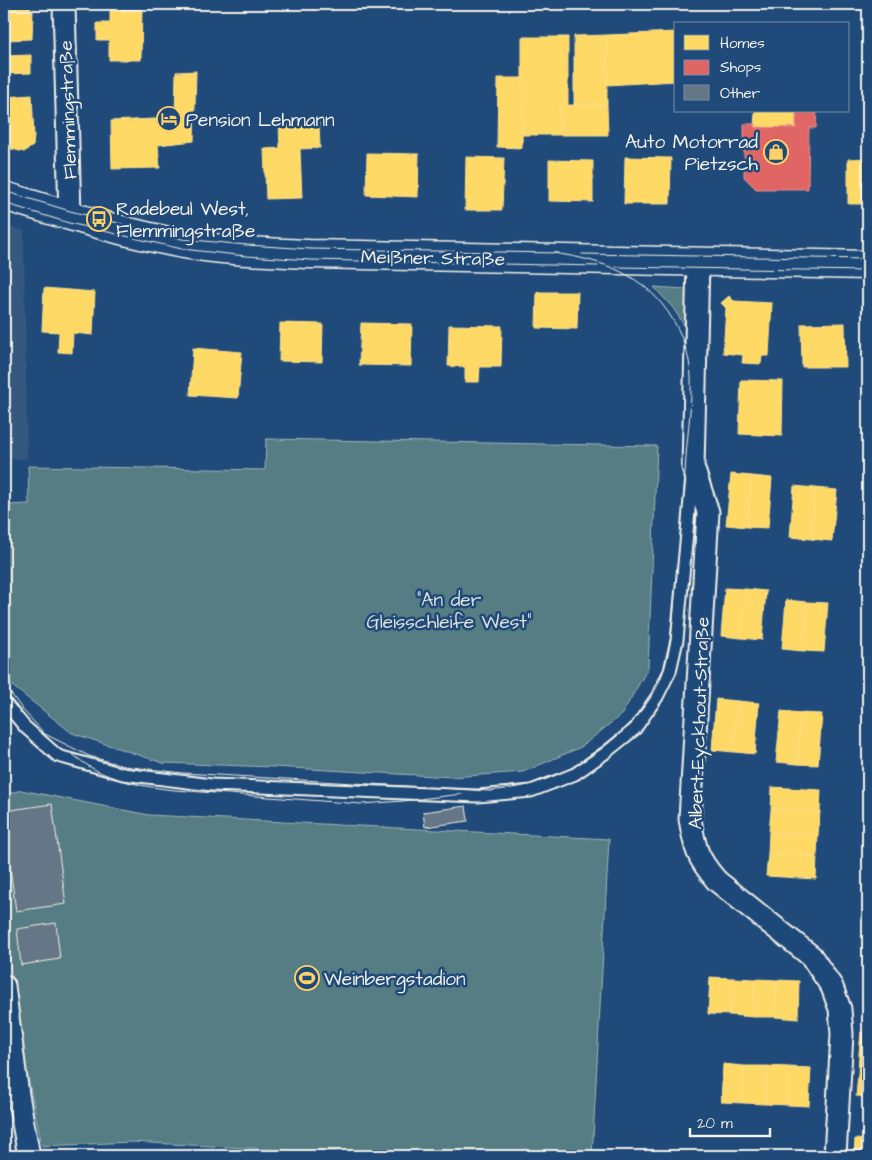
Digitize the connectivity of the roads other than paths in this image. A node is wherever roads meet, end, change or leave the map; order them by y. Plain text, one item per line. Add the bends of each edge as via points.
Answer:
1 (64, 4) edge
2 (4, 196) edge
3 (70, 216) junction
4 (698, 261) junction
5 (868, 265) edge
6 (693, 467) junction
7 (4, 702) edge
8 (4, 986) edge
9 (28, 1156) edge
10 (835, 1156) edge

1 - 3 street, Flemmingstraße
2 - 3 main road, Meißner Straße
3 - 4 main road, Meißner Straße via 184,244 247,251
4 - 5 main road, Meißner Straße
4 - 6 street, Albert-Eyckhout-Straße
6 - 7 lane via 678,640 670,671 658,697 635,729 605,753 575,774 531,791 478,796 212,785 123,774 58,756 24,727
6 - 10 street, Albert-Eyckhout-Straße via 708,512 690,819 695,848 717,881 811,956 832,987 840,1009 842,1034
8 - 9 street

